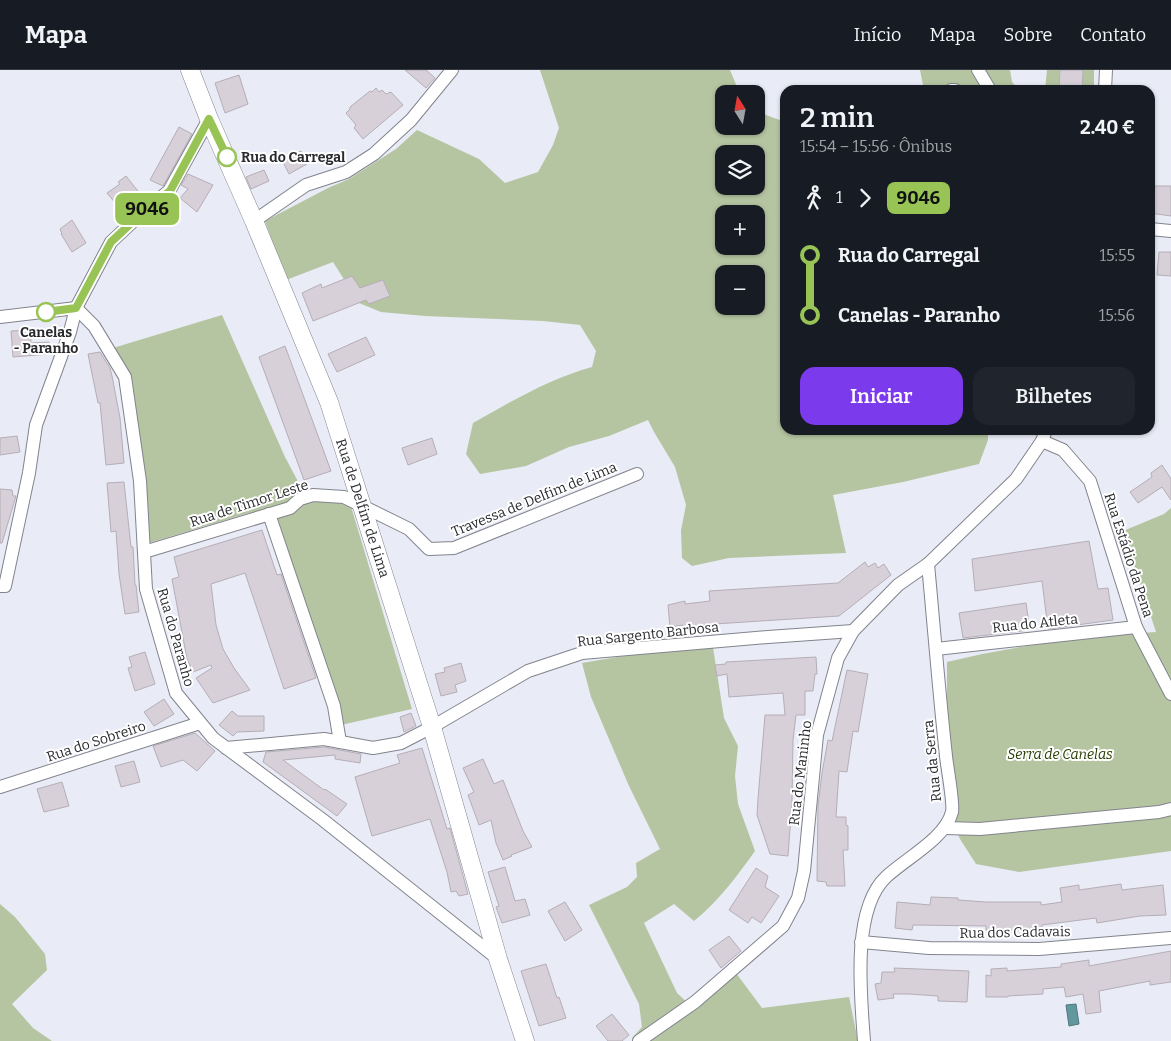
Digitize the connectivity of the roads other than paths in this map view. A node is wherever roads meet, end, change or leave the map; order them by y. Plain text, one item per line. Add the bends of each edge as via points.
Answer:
1 (190, 70) edge
2 (452, 70) edge
3 (978, 70) edge
4 (1106, 70) edge
5 (987, 85) edge
6 (1105, 85) edge
7 (209, 119) junction
8 (254, 222) junction
9 (1155, 229) edge
10 (1171, 231) edge
11 (76, 308) junction
12 (0, 317) edge
13 (1044, 436) edge
14 (637, 474) dead end
15 (363, 507) junction
16 (269, 514) junction
17 (144, 552) junction
18 (928, 564) junction
19 (0, 586) edge
20 (1136, 627) junction
21 (853, 631) junction
22 (936, 649) junction
23 (1171, 694) edge
24 (200, 723) junction
25 (432, 727) junction
26 (340, 742) junction
27 (226, 748) junction
28 (0, 787) edge
29 (1171, 809) edge
30 (945, 828) junction
31 (1171, 938) edge
32 (861, 942) junction
33 (498, 959) junction
34 (525, 1041) edge
35 (639, 1041) edge
36 (864, 1041) edge

1 - 7 main road, Rua de Delfim de Lima
2 - 8 street via 411,120 374,154 346,172 306,186
3 - 5 street
4 - 6 street
7 - 8 main road, Rua de Delfim de Lima
7 - 11 street via 170,191 111,242
8 - 15 main road, Rua de Delfim de Lima via 330,402
9 - 10 street
11 - 12 street
11 - 17 street, Rua do Paranho via 94,326 125,377 140,481
11 - 19 street via 36,425 5,586
13 - 18 street, Rua do Maninho via 1016,479
13 - 20 street, Rua Estádio da Pena via 1063,450 1090,481
14 - 15 street, Travessa de Delfim de Lima via 454,548 429,549 409,529
15 - 16 street, Rua de Timor Leste via 344,497 313,495 300,498 290,508
15 - 25 main road, Rua de Delfim de Lima
16 - 17 street, Rua de Timor Leste
16 - 26 street via 334,706
17 - 24 street, Rua do Paranho via 146,589 176,693
18 - 21 street, Rua do Maninho via 898,585
18 - 22 street, Rua da Serra
20 - 22 street, Rua do Atleta
20 - 23 street, Rua Estádio da Pena
21 - 25 street, Rua Sargento Barbosa via 582,654 528,671
21 - 35 street, Rua do Maninho via 838,658 817,736 804,871 795,905 784,926 741,964 695,1002
22 - 30 street, Rua da Serra via 953,810
24 - 27 street, Rua do Paranho
24 - 28 street, Rua do Sobreiro
25 - 26 street, Rua Sargento Barbosa via 401,743 373,748
25 - 33 main road, Rua de Delfim de Lima
26 - 27 street, Rua Sargento Barbosa via 324,739
27 - 33 street, Rua do Paranho via 323,820
29 - 30 street via 980,829
30 - 32 street via 884,878 870,901
31 - 32 street, Rua dos Cadavais via 1039,949 929,948
32 - 36 street
33 - 34 main road, Rua de Delfim de Lima

